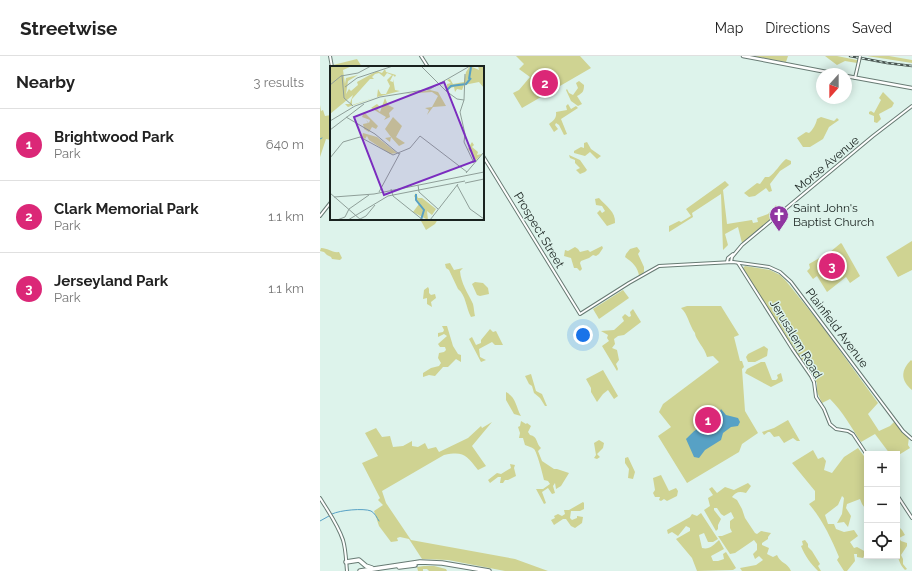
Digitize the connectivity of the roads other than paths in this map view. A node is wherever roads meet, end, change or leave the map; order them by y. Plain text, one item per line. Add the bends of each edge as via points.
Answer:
1 (330, 56) edge
2 (421, 56) edge
3 (743, 56) edge
4 (860, 56) edge
5 (332, 66) edge
6 (427, 66) edge
7 (816, 70) edge
8 (852, 77) edge
9 (855, 78) junction
10 (912, 88) edge
11 (912, 106) edge
12 (484, 158) edge
13 (330, 203) edge
14 (320, 216) edge
15 (736, 252) junction
16 (727, 262) junction
17 (731, 262) junction
18 (738, 262) junction
19 (580, 314) joint
20 (912, 439) edge
21 (864, 451) edge
22 (320, 498) edge
23 (900, 500) edge
24 (912, 518) edge
25 (346, 562) junction
26 (373, 570) edge
27 (347, 571) edge
28 (360, 571) edge
29 (477, 571) edge
30 (489, 571) edge

1 - 5 street
2 - 6 street
3 - 7 main road
4 - 9 street, bridge
8 - 9 main road
9 - 10 main road
11 - 15 street, Morse Avenue
12 - 19 street, Prospect Street
13 - 14 street
15 - 16 street, Morse Avenue
15 - 17 street, Morse Avenue
16 - 17 street, Plainfield Avenue
16 - 19 street, Plainfield Avenue via 659,266
17 - 18 street, Plainfield Avenue
18 - 20 street, Plainfield Avenue via 769,267 787,278 900,427
18 - 21 street, Jerusalem Road via 811,376 815,395 824,408 830,424 836,429 853,434
22 - 25 street via 341,534
23 - 24 street
25 - 26 highway via 359,560
25 - 27 street
26 - 28 highway
26 - 29 highway via 420,564
26 - 30 highway via 408,563 432,562

